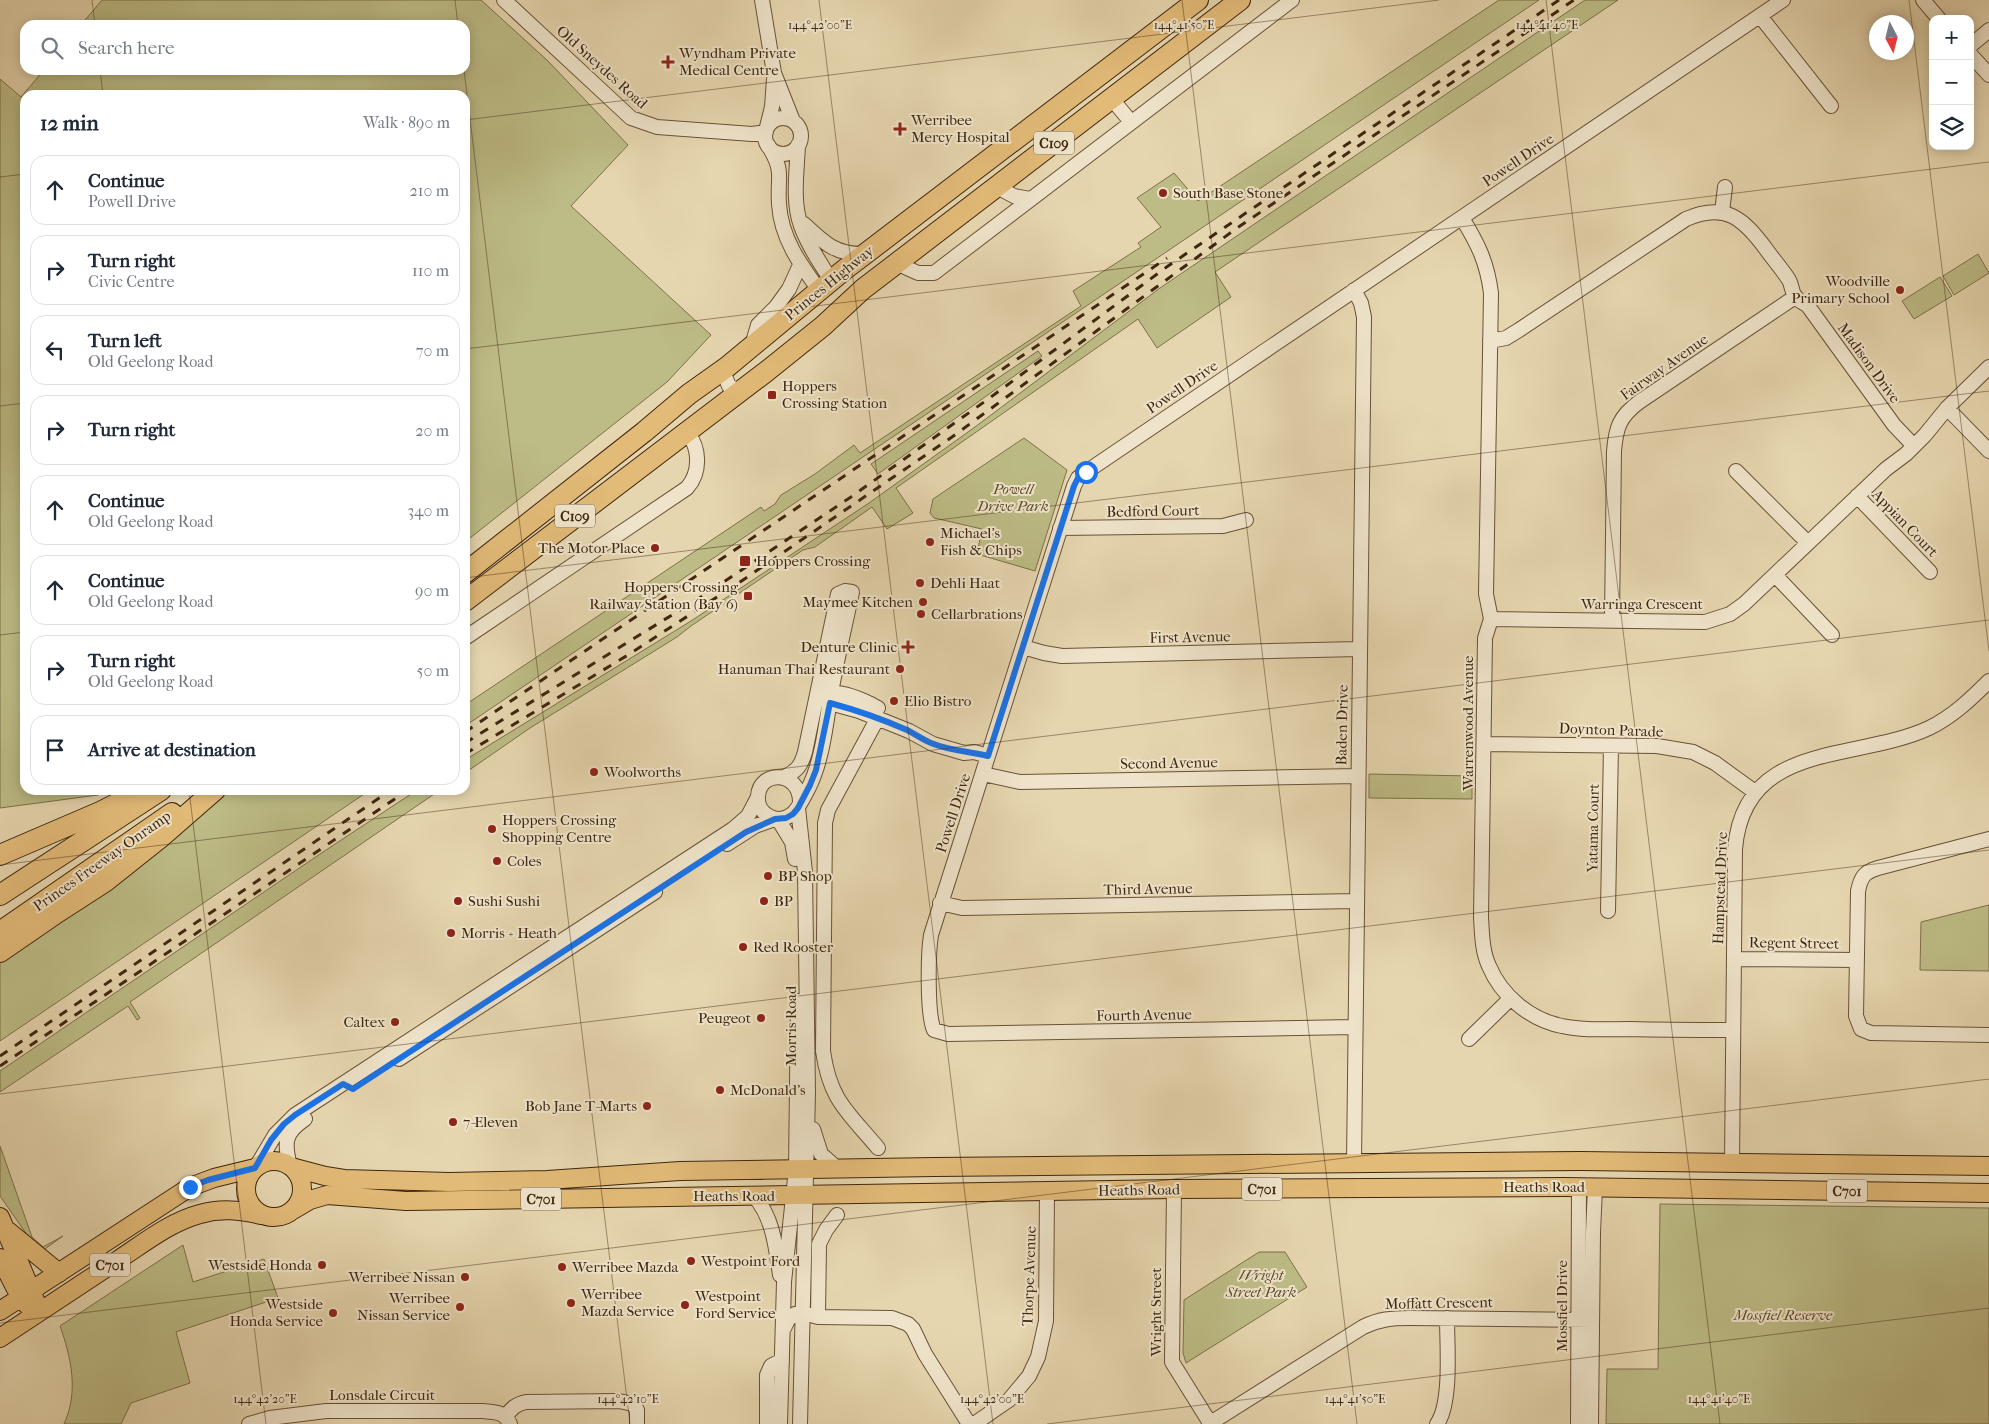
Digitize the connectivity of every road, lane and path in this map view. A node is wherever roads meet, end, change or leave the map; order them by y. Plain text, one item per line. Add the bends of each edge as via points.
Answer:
1 (504, 0) edge
2 (762, 0) edge
3 (1240, 0) edge
4 (1292, 0) edge
5 (1783, 0) edge
6 (1923, 0) edge
7 (1193, 3) edge
8 (1936, 15) edge
9 (1760, 16) junction
10 (1206, 26) junction
11 (1989, 30) edge
12 (1974, 43) edge
13 (1974, 58) edge
14 (774, 73) junction
15 (1989, 75) edge
16 (1094, 80) junction
17 (1111, 98) junction
18 (1831, 106) dead end
19 (793, 121) junction
20 (1131, 122) junction
21 (764, 136) junction
22 (798, 145) junction
23 (997, 187) junction
24 (1725, 187) dead end
25 (1030, 199) junction
26 (1722, 212) junction
27 (1462, 218) junction
28 (800, 220) junction
29 (865, 254) junction
30 (896, 263) junction
31 (800, 265) junction
32 (825, 285) junction
33 (1354, 290) junction
34 (1795, 297) junction
35 (842, 307) junction
36 (1490, 341) junction
37 (752, 347) junction
38 (1989, 367) edge
39 (726, 370) junction
40 (740, 391) junction
41 (719, 406) junction
42 (1942, 413) junction
43 (644, 432) junction
44 (687, 432) junction
45 (1910, 442) junction
46 (1989, 452) edge
47 (1736, 471) dead end
48 (1858, 496) junction
49 (1246, 520) dead end
50 (1060, 528) junction
51 (1808, 543) junction
52 (470, 569) edge
53 (1930, 572) dead end
54 (1775, 575) junction
55 (470, 597) edge
56 (1491, 619) junction
57 (1612, 620) junction
58 (470, 635) edge
59 (1832, 635) dead end
60 (1023, 647) junction
61 (1359, 649) junction
62 (1989, 681) edge
63 (826, 696) junction
64 (868, 711) junction
65 (1484, 744) junction
66 (1611, 746) junction
67 (985, 765) junction
68 (1358, 776) junction
69 (784, 777) junction
70 (1755, 792) junction
71 (134, 795) edge
72 (153, 795) edge
73 (197, 795) edge
74 (209, 795) edge
75 (758, 797) junction
76 (799, 805) junction
77 (777, 819) junction
78 (1989, 839) edge
79 (0, 856) edge
80 (0, 895) edge
81 (1356, 901) junction
82 (940, 903) junction
83 (627, 905) junction
84 (1608, 911) dead end
85 (0, 932) edge
86 (0, 952) edge
87 (1734, 959) junction
88 (1857, 960) junction
89 (1511, 998) junction
90 (1354, 1027) junction
91 (934, 1030) joint
92 (1733, 1030) junction
93 (1989, 1035) edge
94 (1469, 1039) dead end
95 (349, 1084) junction
96 (808, 1106) junction
97 (878, 1148) dead end
98 (1580, 1161) junction
99 (1598, 1161) junction
100 (1354, 1163) junction
101 (1732, 1163) junction
102 (291, 1166) junction
103 (1048, 1166) junction
104 (1989, 1166) edge
105 (256, 1167) junction
106 (802, 1169) junction
107 (838, 1169) junction
108 (1587, 1187) junction
109 (1174, 1189) junction
110 (1732, 1189) junction
111 (1047, 1191) junction
112 (1989, 1193) edge
113 (754, 1196) junction
114 (799, 1196) junction
115 (293, 1210) junction
116 (260, 1214) junction
117 (838, 1215) dead end
118 (4, 1224) edge
119 (0, 1258) edge
120 (59, 1273) junction
121 (26, 1293) junction
122 (783, 1293) junction
123 (0, 1311) edge
124 (38, 1312) junction
125 (804, 1313) junction
126 (818, 1317) junction
127 (1447, 1318) junction
128 (1586, 1320) junction
129 (783, 1330) junction
130 (803, 1337) junction
131 (0, 1338) edge
132 (782, 1360) junction
133 (508, 1420) edge
134 (249, 1424) edge
135 (638, 1424) edge
136 (767, 1424) edge
137 (780, 1424) edge
138 (800, 1424) edge
139 (969, 1424) edge
140 (974, 1424) edge
141 (1210, 1424) edge
142 (1437, 1424) edge
143 (1578, 1424) edge
144 (1591, 1424) edge

1 - 21 street, Old Sneydes Road via 631,118 657,127
2 - 14 street
3 - 10 highway, Princes Highway / C109
4 - 20 street
5 - 9 street, Powell Drive
6 - 8 street
7 - 10 highway
7 - 16 highway, Princes Highway / C109
9 - 18 street
9 - 27 street, Powell Drive
10 - 17 highway, Princes Highway / C109
11 - 12 street
13 - 15 street
14 - 19 street
14 - 21 street via 772,108
16 - 17 highway
16 - 29 highway, Princes Highway / C109
17 - 20 street
17 - 23 highway, Princes Highway / C109
19 - 21 street via 782,118 771,123
19 - 22 street via 800,131
20 - 25 street
21 - 22 street via 772,150 783,154
21 - 31 street via 778,161 782,219 788,242
22 - 28 street via 796,195
23 - 25 street via 1014,196
23 - 30 highway, Princes Highway / C109
24 - 26 street
25 - 30 street via 934,273 918,273
26 - 34 street, Madison Drive via 1735,216 1757,236 1790,281
26 - 36 street via 1705,212 1686,218 1519,330 1506,338
27 - 33 street, Powell Drive
27 - 36 street, Warrenwood Avenue via 1483,255 1489,274
28 - 29 street via 839,252
28 - 32 street
29 - 32 highway, Princes Highway / C109
30 - 35 highway, Princes Highway / C109
31 - 32 street
31 - 37 street via 789,289 758,326
32 - 35 highway
32 - 37 highway, Princes Highway / C109
33 - 50 street, Powell Drive via 1078,478
33 - 61 street, Baden Drive via 1364,317
34 - 45 street, Madison Drive via 1808,306 1894,425
34 - 57 street, Fairway Avenue via 1639,402 1621,419 1614,451
35 - 40 highway, Princes Highway / C109
36 - 56 street, Warrenwood Avenue via 1486,594
37 - 39 highway, Princes Highway / C109
38 - 42 street, Warringa Crescent
39 - 40 street via 729,386
39 - 41 highway via 719,387
39 - 43 highway, Princes Highway / C109 via 689,394
40 - 41 highway, Princes Highway / C109
41 - 44 highway, Princes Highway / C109
42 - 45 street, Warringa Crescent
42 - 46 street
43 - 44 highway via 672,426
43 - 52 highway, Princes Highway / C109
44 - 55 highway, Princes Highway / C109
44 - 58 street via 694,441 697,468 688,488
45 - 48 street, Warringa Crescent
47 - 51 street
48 - 51 street, Warringa Crescent
48 - 53 street, Appian Court
49 - 50 street, Bedford Court via 1223,526
50 - 60 street, Powell Drive
51 - 54 street, Warringa Crescent
54 - 57 street, Warringa Crescent via 1744,604 1719,619 1705,622
54 - 59 street
56 - 57 street, Warringa Crescent
56 - 65 street, Warrenwood Avenue via 1485,638
60 - 61 street, First Avenue via 1062,656
60 - 67 street, Powell Drive
61 - 68 street, Baden Drive
62 - 70 street, Hampstead Drive via 1948,717 1928,728 1802,761 1770,777
63 - 63 street via 836,601 838,594 852,592
63 - 64 street
63 - 64 street via 854,696
63 - 69 street via 800,766
63 - 76 street via 816,770
64 - 67 street, Second Avenue via 933,744 964,753 974,752
64 - 97 street, Morris Road via 875,723 828,810 825,823 822,1051 830,1084 838,1099
65 - 66 street, Doynton Parade
65 - 89 street, Warrenwood Avenue via 1483,945 1488,965
66 - 70 street, Doynton Parade via 1657,746 1693,752 1715,763
66 - 84 street, Yatama Court
67 - 68 street, Second Avenue via 1020,782
67 - 82 street, Powell Drive
68 - 81 street, Baden Drive
69 - 75 street via 765,782
69 - 76 street via 797,786
70 - 87 street, Hampstead Drive via 1737,830
71 - 79 highway
72 - 80 highway
73 - 85 highway, Princes Freeway Onramp
74 - 86 highway via 106,881
75 - 77 street via 762,811
75 - 83 street via 748,816 733,829
76 - 77 street via 793,814
76 - 96 street, Morris Road via 805,872
77 - 83 street via 746,832
77 - 106 street, Morris Road via 792,842 796,864
78 - 88 street, Regent Street via 1859,874
81 - 82 street, Third Avenue via 962,908
81 - 90 street, Baden Drive
82 - 91 street, Powell Drive via 929,949
83 - 95 street
87 - 88 street, Regent Street
87 - 92 street, Hampstead Drive
88 - 93 street via 1856,1033
89 - 92 street, Warrenwood Avenue via 1524,1010 1561,1026
89 - 94 street
90 - 91 street, Fourth Avenue via 948,1034
90 - 100 street, Baden Drive
92 - 101 street, Hampstead Drive
95 - 102 street via 291,1130 286,1145
95 - 105 street via 284,1124
96 - 106 street, Morris Road
96 - 107 street via 821,1154
98 - 99 main road, Heaths Road / C701
98 - 100 main road, Heaths Road / C701
98 - 108 main road
99 - 101 main road, Heaths Road / C701
99 - 108 main road
100 - 103 main road, Heaths Road / C701
101 - 104 main road, Heaths Road / C701
101 - 110 main road
102 - 105 main road, C701 via 273,1161
102 - 106 main road, Heaths Road / C701 via 314,1174 344,1178 449,1182
102 - 115 main road via 298,1174 302,1188 299,1202
103 - 107 main road, Heaths Road / C701
103 - 111 main road
105 - 116 main road via 247,1179 245,1192 250,1205
105 - 120 main road, C701 via 190,1187
106 - 107 main road, Heaths Road / C701
106 - 114 street, Morris Road
108 - 109 main road, Heaths Road / C701
108 - 110 main road, Heaths Road / C701
108 - 128 street, Mossfiel Drive via 1593,1233
109 - 111 main road, Heaths Road / C701
109 - 141 street, Wright Street via 1172,1362
110 - 112 main road, Heaths Road / C701
111 - 114 main road, Heaths Road / C701
111 - 140 street, Thorpe Avenue via 1046,1321 1038,1357 1029,1376 1009,1400
113 - 114 main road, Heaths Road / C701
113 - 115 main road, Heaths Road / C701 via 406,1201 334,1195 315,1198
113 - 122 street via 763,1208 771,1229
114 - 122 street, Morris Road
114 - 125 street, Morris Road
115 - 116 main road, C701 via 280,1217
116 - 124 main road, C701 via 222,1210 183,1220
117 - 126 street via 819,1244
118 - 120 main road
118 - 121 main road
119 - 121 main road
120 - 121 main road, C701
121 - 123 main road, C701
121 - 124 main road
122 - 129 street, Morris Road
124 - 131 main road, C701
125 - 126 street
125 - 129 street via 789,1318
125 - 130 street, Morris Road
126 - 130 street via 807,1325
126 - 139 street via 892,1318 908,1324
127 - 128 street, Moffatt Crescent
127 - 141 street, Moffatt Crescent via 1387,1318 1376,1321
127 - 142 street via 1446,1394
128 - 143 street, Mossfiel Drive
128 - 144 street, Mossfiel Drive
129 - 132 street, Morris Road
130 - 138 street, Morris Road
132 - 136 street via 771,1366 767,1375
132 - 137 street, Morris Road
133 - 134 street, Lonsdale Circuit via 496,1412 483,1411 326,1411
133 - 135 street via 513,1407 519,1403 619,1401 633,1404

